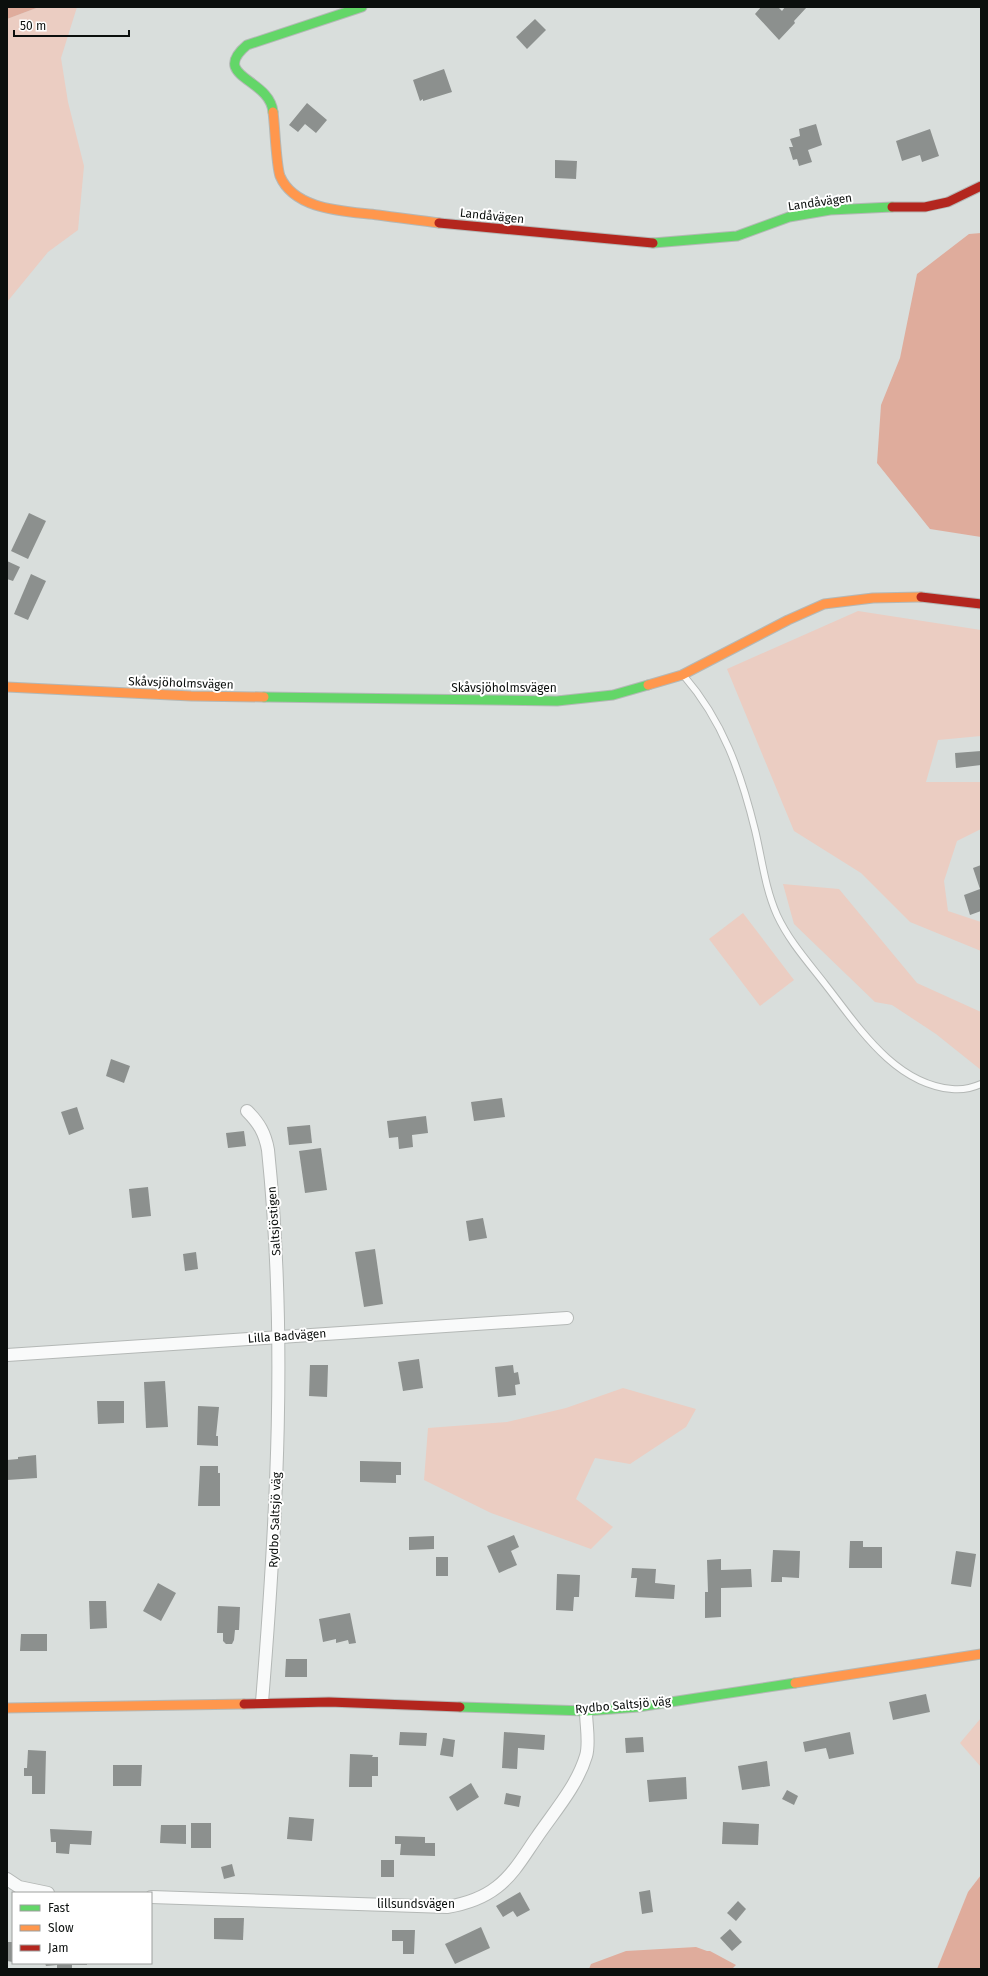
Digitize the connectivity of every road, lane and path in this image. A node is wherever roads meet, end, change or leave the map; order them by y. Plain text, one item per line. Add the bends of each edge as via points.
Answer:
1 (362, 7) edge
2 (981, 186) edge
3 (981, 604) edge
4 (682, 675) junction
5 (7, 687) edge
6 (981, 1084) edge
7 (247, 1111) dead end
8 (567, 1318) dead end
9 (279, 1337) junction
10 (7, 1355) edge
11 (981, 1654) edge
12 (262, 1702) junction
13 (7, 1708) edge
14 (586, 1711) junction
15 (7, 1879) edge
16 (43, 1892) edge
17 (152, 1897) edge

1 - 2 street, Landåvägen via 247,45 234,57 235,69 270,99 278,166 283,181 289,190 299,197 319,206 450,224 659,244 737,236 789,217 830,210 925,207 948,202
3 - 4 street, Skåvsjöholmsvägen via 924,597 874,598 824,604
4 - 5 street, Skåvsjöholmsvägen via 613,695 557,701 191,696
4 - 6 lane via 701,697 724,735 755,830 768,892 784,928 799,950 871,1042 899,1068 938,1088 962,1089
7 - 9 street, Saltsjöstigen via 260,1124 268,1150 275,1221
8 - 9 street, Lilla Badvägen
9 - 10 street, Lilla Badvägen
9 - 12 street, Rydbo Saltsjö väg via 274,1562
11 - 14 street, Rydbo Saltsjö väg via 638,1707
12 - 13 street, Rydbo Saltsjö väg
12 - 14 street, Rydbo Saltsjö väg via 384,1703
14 - 17 street, lillsundsvägen via 587,1748 580,1771 565,1797 515,1868 497,1888 480,1897 447,1907
15 - 16 street via 19,1887

